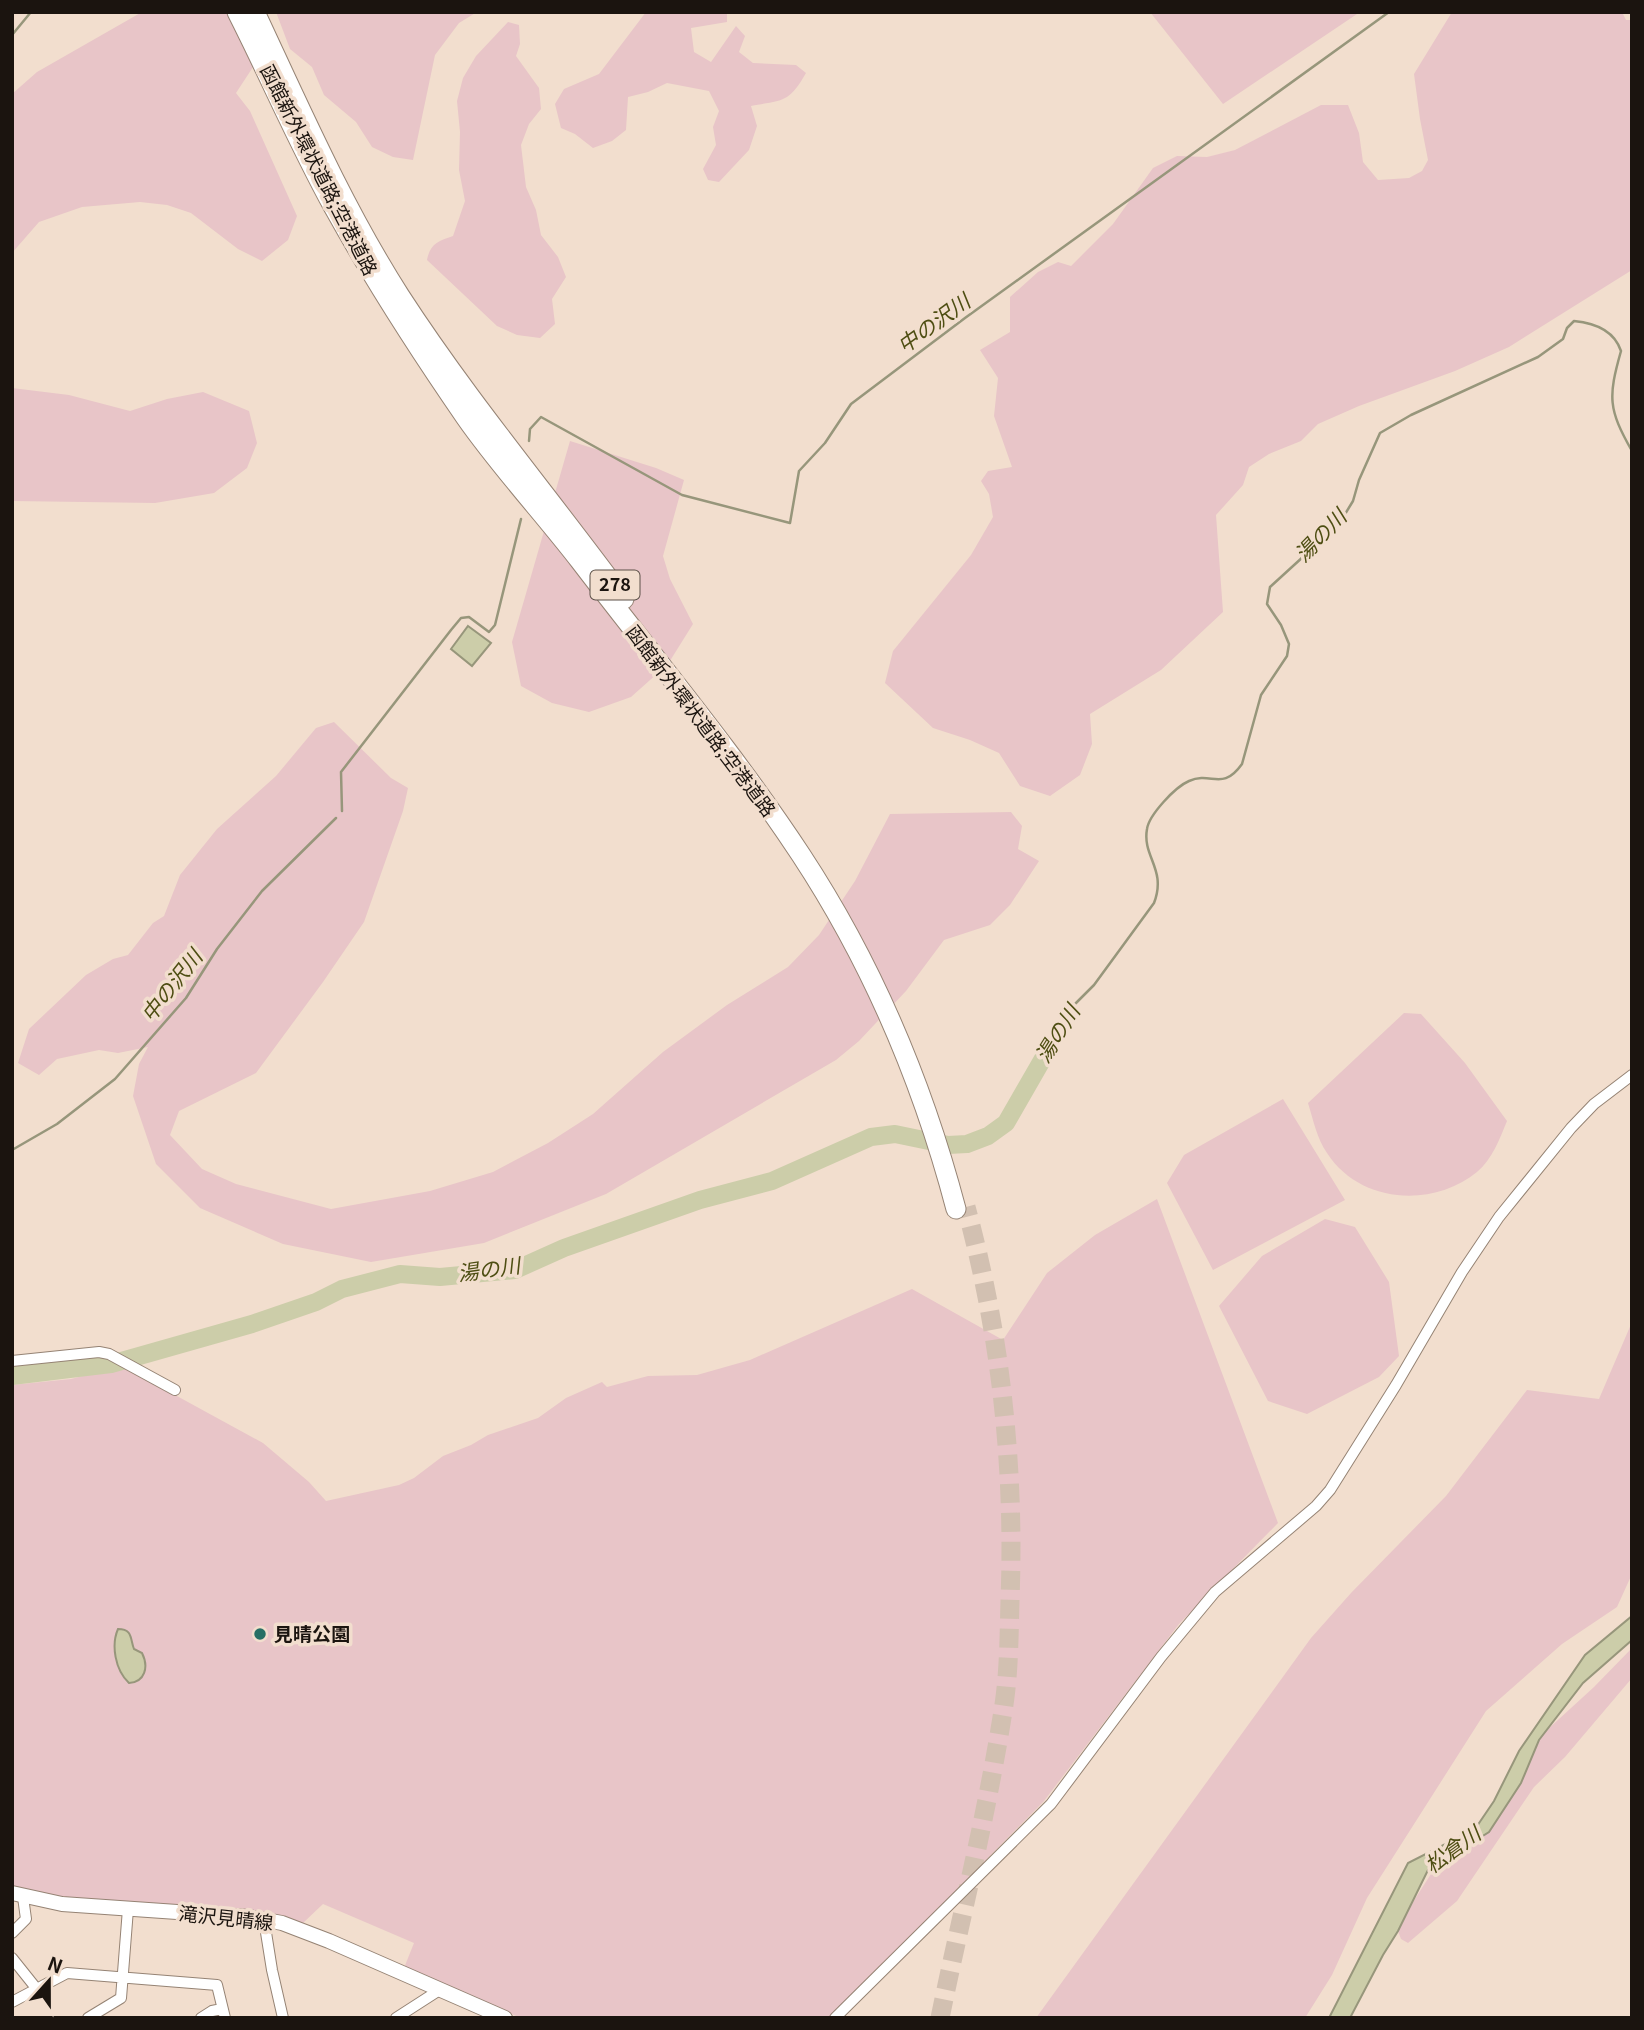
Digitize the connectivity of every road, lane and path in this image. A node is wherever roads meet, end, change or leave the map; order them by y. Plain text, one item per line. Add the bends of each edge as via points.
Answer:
1 (237, 12) edge
2 (255, 12) edge
3 (271, 62) junction
4 (1632, 1075) edge
5 (961, 1208) tunnel mouth
6 (12, 1361) edge
7 (175, 1390) dead end
8 (18, 1895) edge
9 (128, 1909) junction
10 (264, 1920) junction
11 (12, 1933) edge
12 (12, 1958) edge
13 (123, 1978) junction
14 (36, 1989) junction
15 (441, 1990) junction
16 (12, 2002) edge
17 (412, 2008) junction
18 (224, 2013) edge
19 (88, 2018) edge
20 (201, 2018) edge
21 (283, 2018) edge
22 (396, 2018) edge
23 (421, 2018) edge
24 (505, 2018) edge
25 (835, 2018) edge

1 - 3 highway, 函館新外環状道路;空港道路 / 278
2 - 3 highway, 函館新外環状道路;空港道路 / 278
3 - 5 highway, 函館新外環状道路;空港道路 / 278 via 316,172 383,293 468,421 764,801 839,918 870,975 935,1121
4 - 25 street via 1571,1128 1499,1217 1330,1490 1215,1592 1051,1804
6 - 7 street via 87,1352 109,1354
8 - 9 street, 滝沢見晴線
8 - 11 street via 26,1919
9 - 10 street, 滝沢見晴線
9 - 13 street
10 - 15 street, 滝沢見晴線 via 302,1930
10 - 21 street
12 - 14 street
13 - 14 street via 67,1973
13 - 18 street via 217,1985
13 - 19 street via 121,1998
14 - 16 street
15 - 17 street
15 - 24 street, 滝沢見晴線
17 - 22 street
17 - 23 street
18 - 20 street via 212,2011

